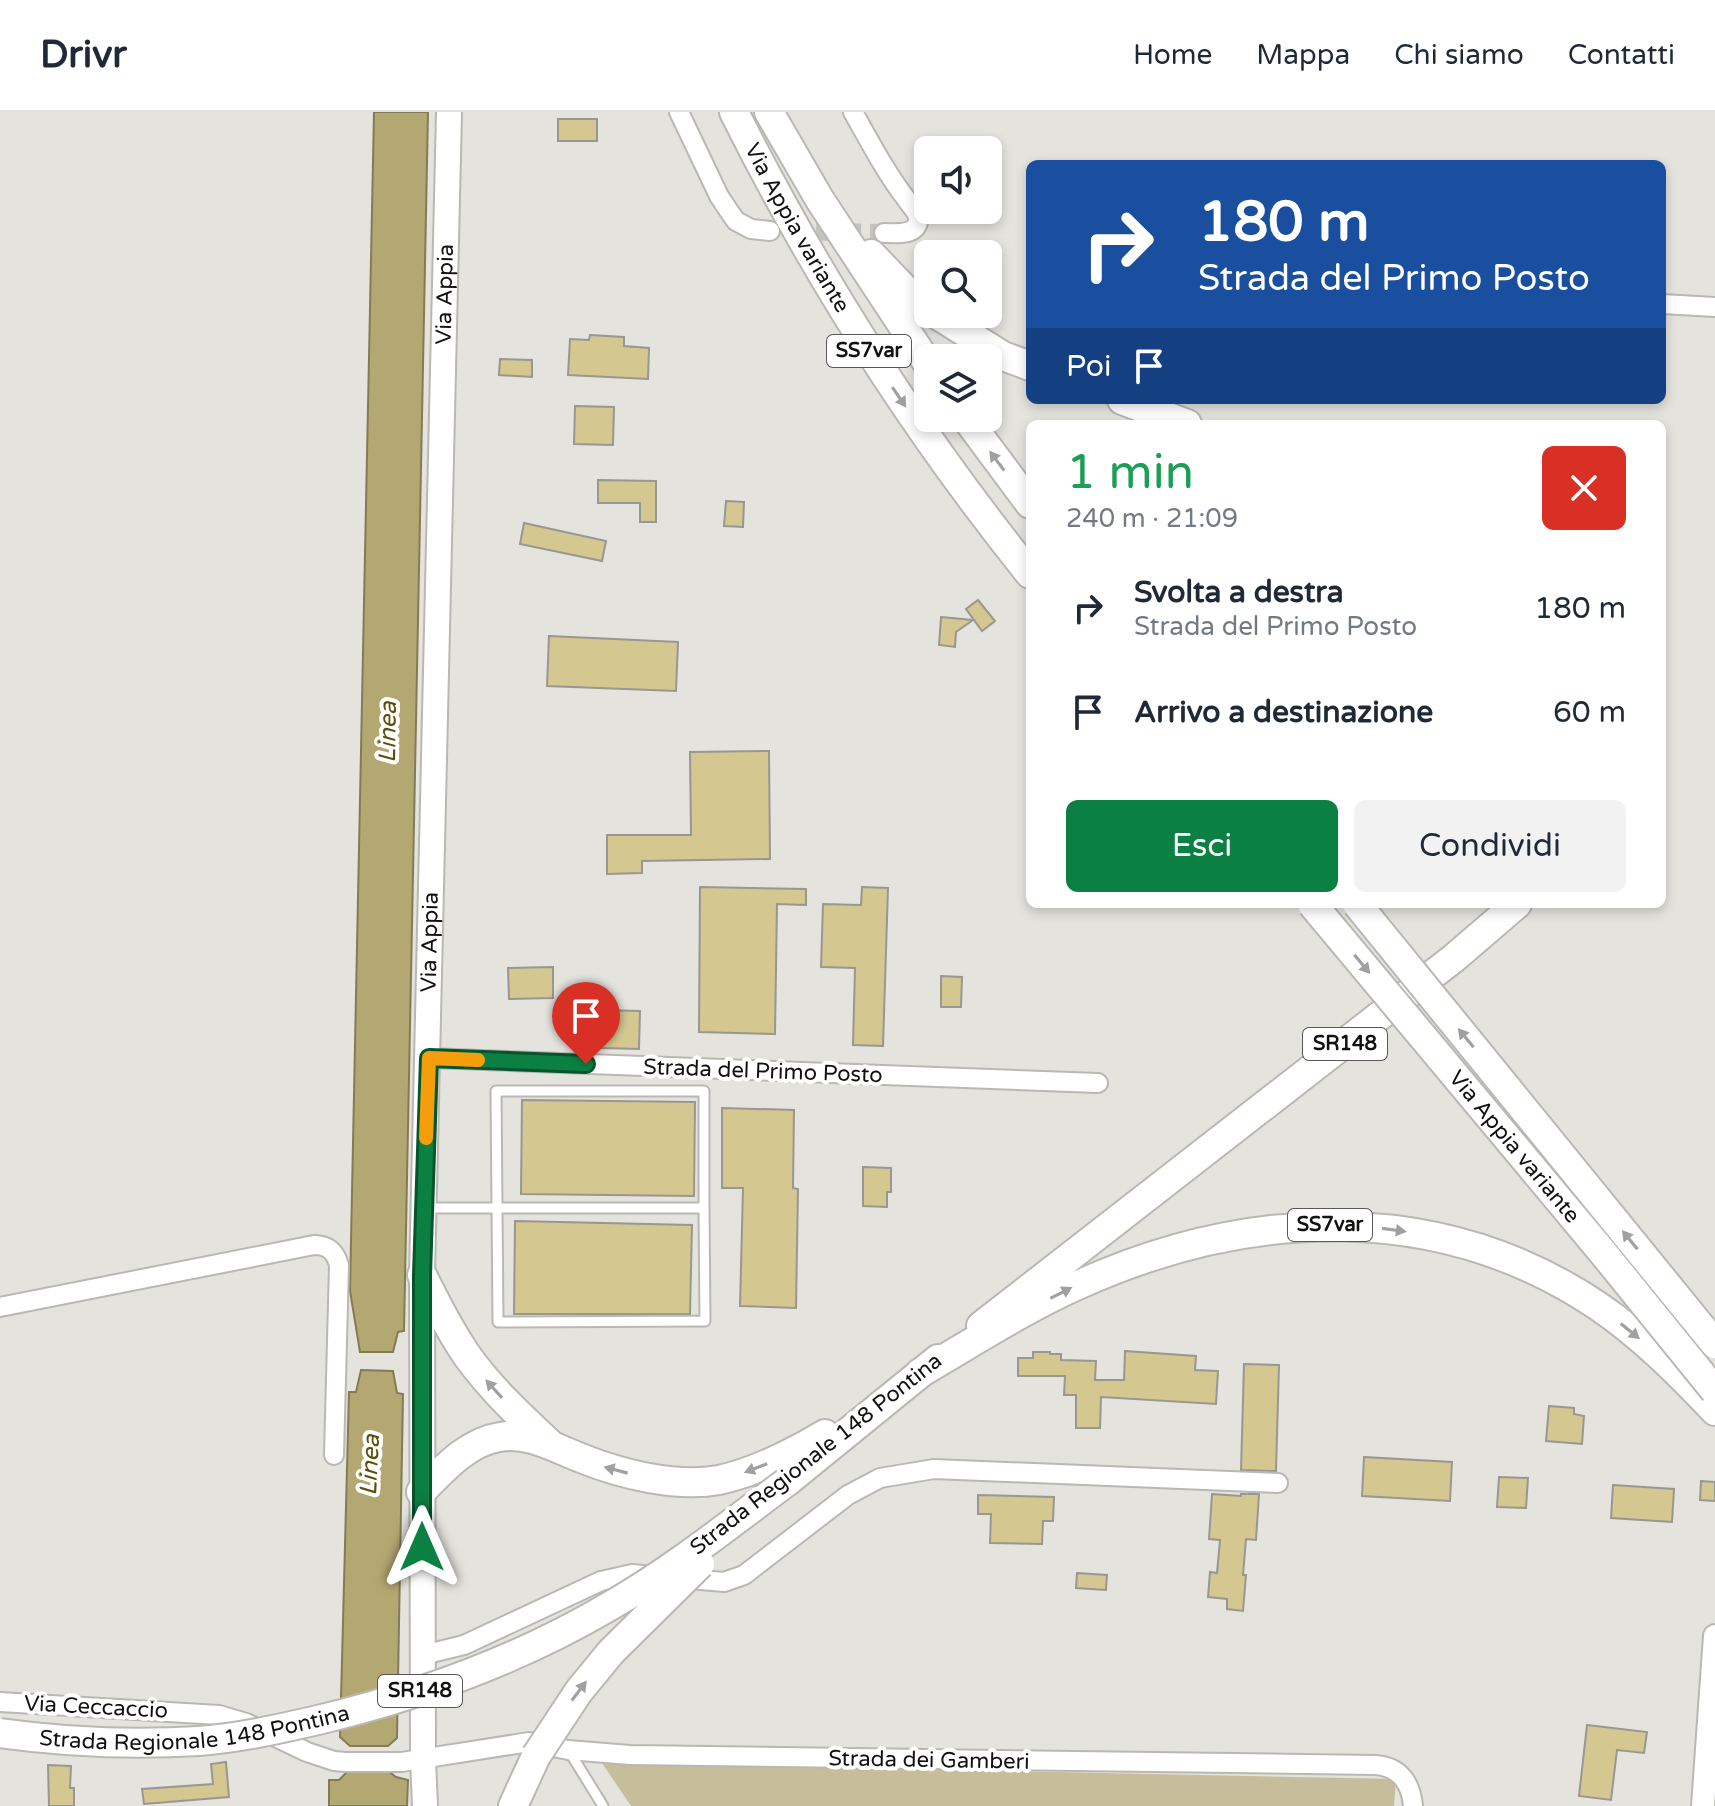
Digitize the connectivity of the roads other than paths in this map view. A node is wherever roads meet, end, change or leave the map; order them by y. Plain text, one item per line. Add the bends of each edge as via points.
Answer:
1 (449, 112) edge
2 (679, 112) edge
3 (734, 112) edge
4 (771, 112) edge
5 (853, 112) edge
6 (770, 231) tunnel mouth
7 (884, 233) tunnel mouth
8 (914, 299) edge
9 (1666, 304) edge
10 (1715, 307) edge
11 (958, 328) edge
12 (915, 344) edge
13 (1026, 365) edge
14 (1133, 404) edge
15 (1176, 420) edge
16 (976, 432) edge
17 (1026, 499) edge
18 (1026, 569) edge
19 (1315, 908) edge
20 (1360, 908) edge
21 (1371, 908) edge
22 (1512, 908) edge
23 (1415, 975) junction
24 (429, 1058) junction
25 (1098, 1083) dead end
26 (424, 1208) junction
27 (704, 1208) junction
28 (497, 1209) junction
29 (422, 1275) junction
30 (0, 1307) edge
31 (1715, 1344) edge
32 (920, 1373) junction
33 (1715, 1391) edge
34 (1715, 1411) edge
35 (550, 1443) junction
36 (334, 1455) dead end
37 (788, 1481) junction
38 (1278, 1483) dead end
39 (421, 1492) junction
40 (1715, 1636) edge
41 (423, 1655) junction
42 (0, 1702) edge
43 (0, 1733) edge
44 (568, 1750) junction
45 (416, 1765) junction
46 (424, 1806) edge
47 (513, 1806) edge
48 (603, 1806) edge
49 (1413, 1806) edge
50 (1703, 1806) edge

1 - 24 main road, Via Appia
2 - 6 street via 736,221
3 -> 18 main road, Via Appia variante / SS7var via 890,384
4 - 8 main road via 852,231
4 - 12 main road, Via Appia variante / SS7var via 820,200
5 - 7 street via 917,215 914,229
9 - 10 street
11 - 13 main road
14 - 15 main road
17 -> 16 main road
19 -> 33 main road, Via Appia variante, bridge
20 - 23 main road, Via Appia variante, bridge
21 - 23 main road, bridge
22 - 32 main road, Strada Regionale 148 Pontina / SR148
31 -> 23 main road, Via Appia variante, bridge
24 - 25 street, Strada del Primo Posto
24 - 26 main road, Via Appia
26 - 28 lane
26 - 29 main road, Via Appia
27 - 28 lane
27 - 28 lane via 705,1321 498,1322
27 - 28 lane via 704,1091 496,1091
35 -> 29 main road, SR148 via 468,1357
29 - 39 main road, Via Appia
30 - 36 street via 325,1246 339,1265
32 -> 34 main road, SS7var via 1060,1293 1152,1256 1271,1230 1355,1226 1465,1244 1559,1283 1634,1333
32 -> 35 main road, SR148 via 790,1454 716,1480 662,1480 607,1468
32 - 37 main road, Strada Regionale 148 Pontina / SR148
35 - 39 main road, SR148 via 492,1438 467,1451
37 - 43 main road, Strada Regionale 148 Pontina / SR148, bridge via 601,1612 482,1667 378,1704 270,1731 200,1741 87,1741
47 -> 37 main road, SR148, bridge via 536,1756 611,1652
38 - 41 street via 934,1469 880,1478 848,1495 744,1575 724,1582 632,1574 601,1581 464,1645
39 - 41 main road, Via Appia
40 - 50 street
41 - 45 main road, Via Appia
42 - 45 street, Via Ceccaccio via 219,1715 334,1761
44 - 45 street, Strada dei Gamberi via 521,1743
44 - 48 lane
44 - 49 street, Strada dei Gamberi via 1376,1765 1401,1775 1410,1787
45 - 46 main road, Via Appia

